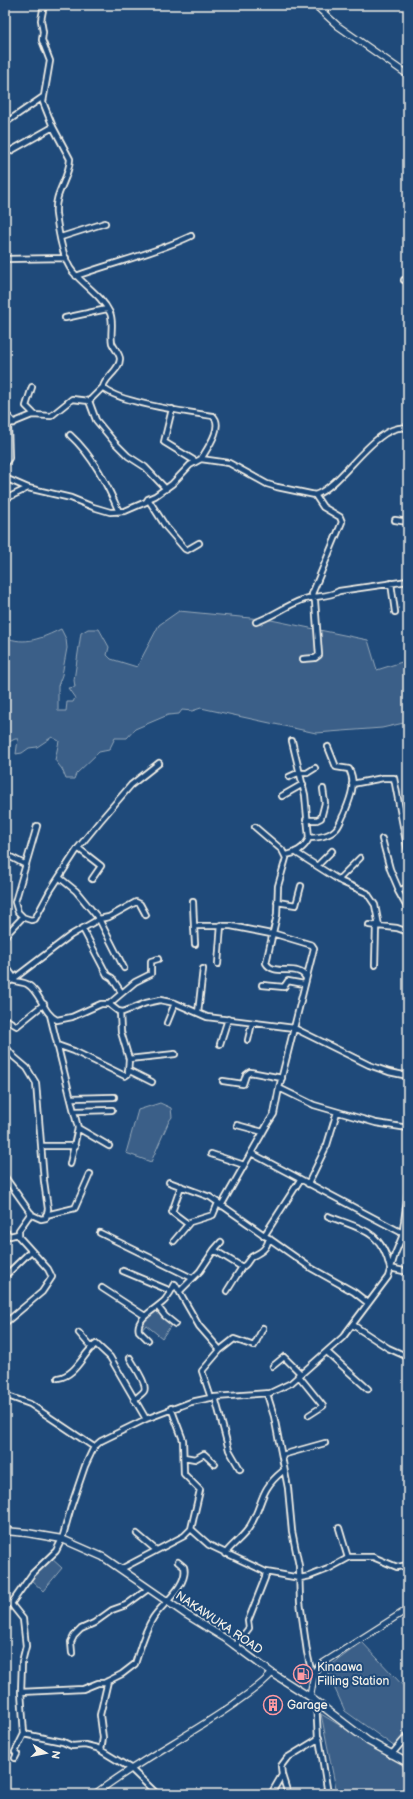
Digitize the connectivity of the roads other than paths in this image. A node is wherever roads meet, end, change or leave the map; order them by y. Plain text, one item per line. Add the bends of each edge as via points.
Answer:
1 (44, 5) edge
2 (315, 5) edge
3 (330, 5) edge
4 (323, 12) junction
5 (408, 75) edge
6 (43, 97) junction
7 (5, 123) edge
8 (53, 127) junction
9 (5, 154) edge
10 (105, 223) dead end
11 (191, 236) dead end
12 (61, 237) junction
13 (66, 258) junction
14 (5, 259) edge
15 (76, 276) junction
16 (108, 309) junction
17 (65, 318) dead end
18 (103, 387) junction
19 (32, 388) dead end
20 (89, 401) junction
21 (172, 409) junction
22 (5, 413) edge
23 (35, 415) junction
24 (14, 423) junction
25 (6, 426) edge
26 (408, 428) edge
27 (70, 435) dead end
28 (201, 459) junction
29 (195, 461) junction
30 (5, 464) edge
31 (5, 478) edge
32 (28, 488) junction
33 (166, 489) junction
34 (315, 495) junction
35 (5, 499) edge
36 (148, 499) junction
37 (118, 512) junction
38 (395, 520) dead end
39 (408, 522) edge
40 (199, 543) dead end
41 (408, 581) edge
42 (391, 583) junction
43 (313, 597) junction
44 (395, 612) dead end
45 (256, 622) dead end
46 (302, 659) dead end
47 (292, 741) dead end
48 (328, 747) dead end
49 (159, 763) dead end
50 (315, 768) dead end
51 (300, 773) junction
52 (290, 777) dead end
53 (303, 784) junction
54 (352, 784) junction
55 (323, 789) dead end
56 (282, 796) dead end
57 (306, 820) junction
58 (37, 826) dead end
59 (255, 827) dead end
60 (308, 838) junction
61 (382, 839) dead end
62 (78, 848) junction
63 (332, 851) dead end
64 (295, 852) junction
65 (408, 852) edge
66 (5, 854) edge
67 (285, 855) junction
68 (360, 858) dead end
69 (26, 865) junction
70 (317, 866) junction
71 (60, 878) junction
72 (92, 879) dead end
73 (338, 880) junction
74 (301, 886) dead end
75 (408, 887) edge
76 (399, 890) junction
77 (193, 902) dead end
78 (277, 902) junction
79 (408, 909) edge
80 (146, 915) dead end
81 (22, 917) junction
82 (99, 919) junction
83 (221, 925) junction
84 (369, 925) dead end
85 (194, 926) junction
86 (378, 926) junction
87 (83, 929) junction
88 (408, 932) edge
89 (272, 934) junction
90 (5, 936) edge
91 (195, 944) dead end
92 (158, 959) dead end
93 (218, 964) dead end
94 (5, 965) edge
95 (375, 965) dead end
96 (124, 968) dead end
97 (204, 969) dead end
98 (306, 978) junction
99 (13, 979) junction
100 (5, 984) edge
101 (304, 984) junction
102 (262, 985) dead end
103 (121, 992) junction
104 (175, 1003) junction
105 (44, 1004) junction
106 (109, 1004) junction
107 (120, 1012) junction
108 (198, 1013) junction
109 (50, 1015) junction
110 (5, 1019) edge
111 (228, 1019) junction
112 (167, 1023) dead end
113 (252, 1023) junction
114 (294, 1028) junction
115 (248, 1040) dead end
116 (220, 1044) dead end
117 (57, 1045) junction
118 (5, 1046) edge
119 (175, 1054) dead end
120 (129, 1058) junction
121 (128, 1070) junction
122 (408, 1071) edge
123 (408, 1076) edge
124 (282, 1078) junction
125 (223, 1081) dead end
126 (152, 1082) dead end
127 (279, 1088) junction
128 (408, 1095) edge
129 (114, 1097) dead end
130 (72, 1098) junction
131 (112, 1110) dead end
132 (75, 1111) junction
133 (337, 1112) junction
134 (236, 1125) dead end
135 (78, 1128) junction
136 (408, 1128) edge
137 (263, 1132) junction
138 (42, 1146) junction
139 (75, 1146) junction
140 (109, 1146) dead end
141 (251, 1153) junction
142 (211, 1154) dead end
143 (70, 1164) dead end
144 (244, 1165) junction
145 (90, 1174) dead end
146 (5, 1177) edge
147 (300, 1180) junction
148 (169, 1182) dead end
149 (308, 1184) junction
150 (181, 1186) junction
151 (408, 1192) edge
152 (219, 1204) junction
153 (31, 1213) junction
154 (46, 1216) junction
155 (328, 1216) dead end
156 (188, 1224) junction
157 (5, 1231) edge
158 (403, 1233) junction
159 (18, 1234) junction
160 (100, 1234) dead end
161 (408, 1236) edge
162 (266, 1237) junction
163 (174, 1240) dead end
164 (221, 1242) dead end
165 (214, 1250) junction
166 (31, 1251) junction
167 (387, 1253) junction
168 (395, 1254) junction
169 (242, 1267) junction
170 (390, 1268) junction
171 (318, 1269) dead end
172 (123, 1271) dead end
173 (408, 1272) edge
174 (178, 1273) junction
175 (5, 1276) edge
176 (192, 1278) junction
177 (175, 1284) junction
178 (102, 1288) dead end
179 (172, 1291) junction
180 (180, 1291) junction
181 (227, 1291) dead end
182 (368, 1303) junction
183 (158, 1307) junction
184 (145, 1316) junction
185 (5, 1323) edge
186 (175, 1324) dead end
187 (353, 1325) junction
188 (263, 1328) dead end
189 (79, 1332) dead end
190 (148, 1340) dead end
191 (92, 1348) junction
192 (220, 1350) junction
193 (326, 1352) junction
194 (408, 1357) edge
195 (130, 1358) dead end
196 (273, 1366) dead end
197 (300, 1375) junction
198 (58, 1378) dead end
199 (368, 1389) dead end
200 (267, 1394) junction
201 (5, 1395) edge
202 (213, 1397) junction
203 (134, 1400) junction
204 (170, 1408) junction
205 (309, 1415) dead end
206 (146, 1419) junction
207 (325, 1443) dead end
208 (94, 1447) junction
209 (282, 1455) junction
210 (184, 1457) junction
211 (215, 1464) dead end
212 (240, 1469) dead end
213 (283, 1471) junction
214 (339, 1528) dead end
215 (191, 1529) junction
216 (5, 1531) edge
217 (137, 1534) dead end
218 (62, 1539) junction
219 (156, 1550) junction
220 (225, 1554) junction
221 (348, 1558) junction
222 (178, 1562) dead end
223 (408, 1565) edge
224 (121, 1569) junction
225 (266, 1572) junction
226 (300, 1578) junction
227 (148, 1588) junction
228 (5, 1602) edge
229 (167, 1602) junction
230 (11, 1604) junction
231 (408, 1609) edge
232 (235, 1646) junction
233 (72, 1653) dead end
234 (272, 1673) junction
235 (313, 1679) junction
236 (108, 1681) junction
237 (21, 1692) junction
238 (310, 1697) junction
239 (316, 1702) junction
240 (24, 1734) junction
241 (408, 1735) edge
242 (319, 1738) junction
243 (101, 1750) junction
244 (391, 1755) junction
245 (15, 1758) dead end
246 (408, 1763) edge
247 (130, 1768) junction
248 (282, 1775) junction
249 (95, 1794) edge
250 (157, 1794) edge
251 (271, 1794) edge
252 (288, 1794) edge
253 (328, 1794) edge

1 - 6 street via 41,20 42,43 50,61
2 - 4 street
3 - 4 street
4 - 5 street via 338,26
6 - 7 street
6 - 8 street via 45,110
8 - 9 street
8 - 12 street via 70,159 68,173 56,199 56,216
10 - 12 street
11 - 15 street via 149,254 105,265
12 - 13 street
13 - 14 street
13 - 15 street
15 - 16 street
16 - 17 street
16 - 18 street via 112,344 120,360
18 - 20 street
18 - 21 street via 108,392 139,403
19 - 23 street via 26,406
20 - 23 street via 72,399 53,416
20 - 33 street via 96,420 115,443 128,456 145,467
21 - 28 street via 213,416 217,420 217,426
21 - 29 street via 164,442
22 - 24 street
23 - 24 street
24 - 25 street
25 - 30 street via 9,458
26 - 34 street via 395,428 376,441 329,486
27 - 37 street via 82,447 106,483
28 - 29 street
28 - 34 street via 229,464 277,488
29 - 33 street
31 - 32 street
32 - 35 street
32 - 37 street
33 - 36 street
34 - 43 street via 323,507 340,517 342,522 335,544 315,586
36 - 37 street via 134,508
36 - 40 street via 166,527 185,549
38 - 39 street
41 - 42 street
42 - 43 street
42 - 44 street
43 - 45 street
43 - 46 street via 319,655 315,658
47 - 51 street
48 - 54 street via 336,767 349,769
49 - 62 street via 131,785
50 - 51 street via 307,773
51 - 52 street
51 - 53 street
53 - 56 street
53 - 57 street
54 - 60 street via 352,796 337,830
54 - 65 street via 394,778
55 - 57 street via 325,803 321,818
57 - 60 street
58 - 69 street
59 - 67 street
60 - 64 street
61 - 76 street via 390,870
62 - 71 street
62 - 72 street via 100,866
63 - 70 street
64 - 67 street
64 - 70 street
66 - 69 street
67 - 78 street
68 - 73 street
69 - 81 street via 15,902
70 - 73 street
71 - 81 street via 35,919
71 - 82 street via 73,888
73 - 86 street via 367,893 375,905
74 - 78 street via 296,905
75 - 76 street
76 - 79 street
77 - 85 street
78 - 89 street via 277,916
80 - 82 street via 136,902
81 - 90 street
82 - 87 street
82 - 96 street
83 - 85 street
83 - 89 street
83 - 93 street
84 - 86 street
85 - 91 street
86 - 88 street
86 - 95 street
87 - 99 street via 71,935
87 - 103 street via 107,975
89 - 98 street via 267,965 274,969 297,971
89 - 98 street via 312,944 314,948
92 - 103 street via 151,961 151,974
94 - 99 street
97 - 108 street
98 - 101 street
99 - 100 street
99 - 105 street via 28,984
101 - 102 street via 288,981 284,987
101 - 114 street
103 - 106 street
104 - 107 street via 151,1001
104 - 108 street
104 - 112 street
105 - 109 street
105 - 110 street via 17,1026
106 - 107 street
106 - 109 street via 90,1008 61,1020
107 - 120 street via 121,1032
108 - 111 street via 207,1017
109 - 117 street
111 - 113 street
111 - 116 street
113 - 114 street
113 - 115 street
114 - 123 street via 374,1067
114 - 124 street
117 - 121 street via 125,1076
117 - 130 street
118 - 138 street via 35,1078
119 - 120 street
120 - 121 street
121 - 126 street
122 - 123 street
123 - 128 street
124 - 125 street via 250,1072 243,1084
124 - 127 street
127 - 133 street via 314,1106
127 - 137 street via 274,1114
129 - 130 street
130 - 132 street
131 - 132 street
132 - 135 street
133 - 136 street
133 - 149 street via 327,1145
134 - 137 street
135 - 139 street
135 - 140 street
137 - 141 street
138 - 139 street
138 - 154 street via 48,1209
139 - 143 street
141 - 144 street
141 - 147 street
142 - 144 street
144 - 152 street
145 - 154 street via 75,1208
146 - 153 street
147 - 149 street
147 - 162 street
148 - 150 street
149 - 158 street
150 - 152 street via 206,1195
150 - 156 street via 172,1212
151 - 158 street
152 - 156 street via 213,1215
152 - 162 street
153 - 154 street via 41,1219
153 - 159 street
155 - 167 street via 375,1237
156 - 163 street
157 - 159 street via 10,1236
158 - 161 street
158 - 168 street
159 - 166 street via 20,1240
160 - 174 street
162 - 169 street via 268,1244 264,1250 252,1256
162 - 182 street
164 - 165 street
165 - 169 street
165 - 176 street via 204,1266
166 - 175 street
166 - 185 street via 51,1272 51,1279 42,1292
167 - 168 street
167 - 170 street
168 - 170 street
169 - 181 street
170 - 173 street
170 - 182 street via 388,1277
171 - 182 street via 363,1296
172 - 179 street
174 - 176 street
174 - 177 street
176 - 180 street
177 - 179 street
177 - 180 street
178 - 184 street
179 - 183 street
180 - 192 street via 199,1326
182 - 187 street
183 - 184 street
183 - 186 street
184 - 190 street via 138,1328
187 - 193 street
187 - 194 street via 388,1348
188 - 192 street via 254,1346 234,1339
189 - 191 street
191 - 198 street via 74,1370
191 - 203 street via 94,1344 98,1345 110,1357
192 - 202 street via 202,1371
193 - 197 street
193 - 199 street
195 - 203 street via 145,1388
196 - 197 street via 284,1357
197 - 200 street
197 - 205 street via 323,1406
200 - 202 street
200 - 209 street
201 - 208 street via 30,1404
202 - 204 street
202 - 212 street via 229,1450
203 - 206 street
204 - 206 street
204 - 210 street via 183,1440
206 - 208 street via 106,1438
207 - 209 street
208 - 218 street via 78,1486
209 - 213 street
210 - 211 street via 195,1459 204,1454
210 - 215 street via 184,1474 200,1490
213 - 220 street via 265,1490 250,1526
213 - 226 street via 288,1488
214 - 221 street
215 - 219 street via 184,1536
215 - 220 street via 209,1545
216 - 218 main road, NAKAWUKA ROAD
217 - 219 street
218 - 224 main road, NAKAWUKA ROAD via 97,1554
218 - 230 street via 56,1551 32,1574
219 - 224 street
220 - 225 street
221 - 223 street via 373,1557 396,1567
221 - 226 street via 319,1573
222 - 229 street via 184,1567 185,1575
224 - 227 main road, NAKAWUKA ROAD
225 - 226 street
225 - 232 street via 248,1621 249,1628
226 - 235 street via 300,1602 308,1665
227 - 229 main road, NAKAWUKA ROAD
227 - 233 street via 126,1605 112,1610 94,1624 81,1630 71,1642
228 - 230 street
229 - 232 main road, NAKAWUKA ROAD
229 - 236 street via 151,1622 134,1664
230 - 237 street via 23,1620 26,1647 22,1662
231 - 235 street via 320,1665
232 - 234 main road, NAKAWUKA ROAD
234 - 238 main road, NAKAWUKA ROAD
234 - 247 street via 265,1681 219,1714 162,1751
235 - 238 street
236 - 237 street via 83,1690
236 - 243 street via 100,1715 103,1738
237 - 240 street
238 - 239 main road, NAKAWUKA ROAD
239 - 242 street
239 - 244 main road, NAKAWUKA ROAD
240 - 243 street via 57,1740 72,1746 89,1745
240 - 245 street via 15,1752
241 - 244 street
242 - 248 street via 283,1762
242 - 253 street
243 - 247 street
244 - 246 main road, NAKAWUKA ROAD
247 - 249 street
247 - 250 street
248 - 251 street
248 - 252 street

